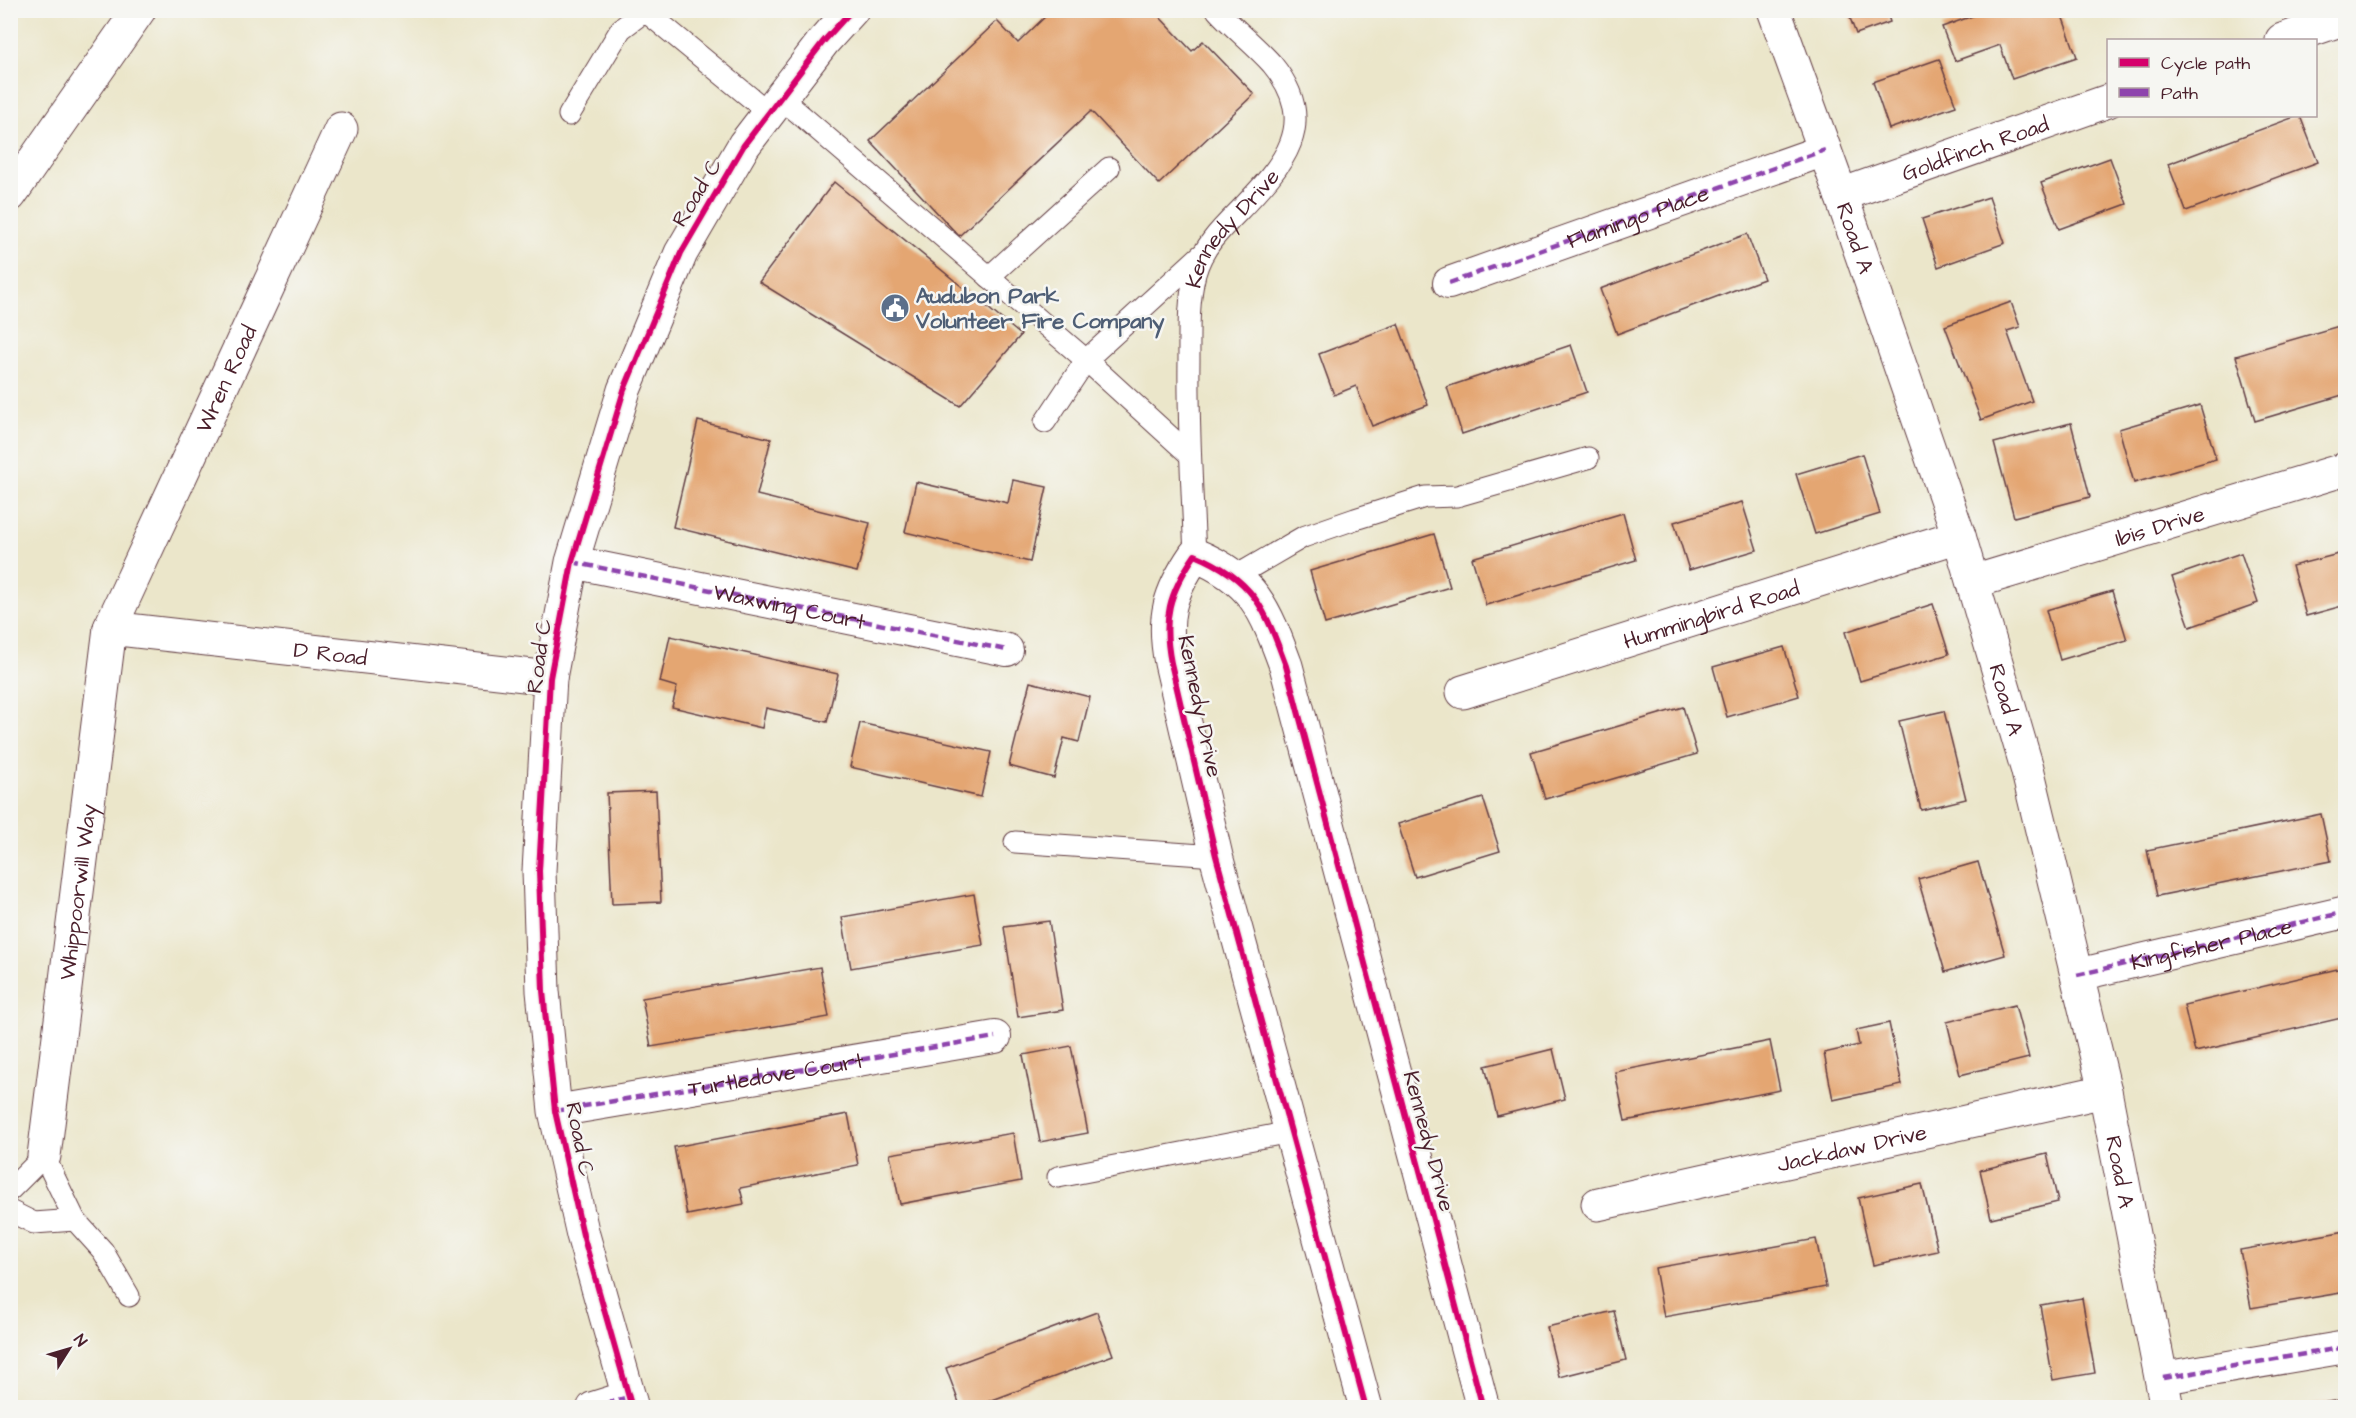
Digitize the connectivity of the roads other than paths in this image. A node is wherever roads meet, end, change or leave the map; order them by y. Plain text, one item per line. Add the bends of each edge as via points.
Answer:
1 (139, 10) edge
2 (852, 10) edge
3 (1217, 10) edge
4 (1774, 10) edge
5 (2334, 22) dead end
6 (2285, 39) edge
7 (2107, 103) edge
8 (775, 105) junction
9 (569, 115) dead end
10 (341, 129) dead end
11 (1825, 150) junction
12 (1109, 168) dead end
13 (10, 195) edge
14 (1841, 195) junction
15 (1202, 254) junction
16 (990, 277) junction
17 (1449, 283) dead end
18 (1086, 360) junction
19 (1045, 422) dead end
20 (1190, 455) junction
21 (1588, 458) dead end
22 (2346, 469) edge
23 (1959, 536) junction
24 (1195, 555) junction
25 (572, 562) junction
26 (1236, 576) junction
27 (1973, 582) junction
28 (110, 628) junction
29 (1007, 650) dead end
30 (550, 678) junction
31 (1463, 692) dead end
32 (1015, 842) dead end
33 (1216, 856) junction
34 (2346, 912) edge
35 (2077, 975) junction
36 (995, 1037) dead end
37 (2105, 1091) junction
38 (555, 1112) junction
39 (1290, 1132) junction
40 (44, 1156) junction
41 (1058, 1177) dead end
42 (10, 1190) edge
43 (1598, 1204) dead end
44 (10, 1211) edge
45 (75, 1220) junction
46 (129, 1296) dead end
47 (2346, 1347) edge
48 (2165, 1393) edge
49 (630, 1402) edge
50 (593, 1407) edge
51 (1366, 1407) edge
52 (1483, 1407) edge

1 - 13 street
2 - 8 street, Road C
3 - 15 lane, Kennedy Drive via 1272,64 1287,87 1296,114 1293,139 1283,160
4 - 11 street, Road A
5 - 6 street
7 - 14 street, Goldfinch Road
8 - 9 lane via 650,15 641,14 621,29
8 - 16 lane
8 - 25 street, Road C via 744,146 681,253 624,390
10 - 28 street, Wren Road
11 - 14 street, Road A
11 - 17 street, Flamingo Place
12 - 16 lane
14 - 23 street, Road A
15 - 18 lane
15 - 20 lane, Kennedy Drive via 1190,304
16 - 18 lane
18 - 19 lane
18 - 20 lane
20 - 24 lane, Kennedy Drive
21 - 26 lane via 1457,496 1425,497 1355,519 1303,537
22 - 27 street, Ibis Drive
23 - 27 street, Road A
23 - 31 street, Hummingbird Road
24 - 26 street, Kennedy Drive
24 - 33 street, Kennedy Drive via 1171,597 1166,618 1167,641
25 - 29 street, Waxwing Court
25 - 30 street, Road C
26 - 52 street, Kennedy Drive via 1253,594 1272,626 1286,666
27 - 35 street, Road A via 2027,768
28 - 30 street, D Road
28 - 40 street, Whippoorwill Way
30 - 38 street, Road C via 539,871 543,991
32 - 33 lane
33 - 39 street, Kennedy Drive
34 - 35 street, Kingfisher Place
35 - 37 street, Road A
36 - 38 street, Turtledove Court
37 - 43 street, Jackdaw Drive
37 - 48 street, Road A
38 - 49 street, Road C via 583,1234
39 - 41 lane
39 - 51 street, Kennedy Drive
40 - 42 lane
40 - 45 lane
44 - 45 lane via 34,1223
45 - 46 lane via 103,1251
47 - 48 street
49 - 50 street

